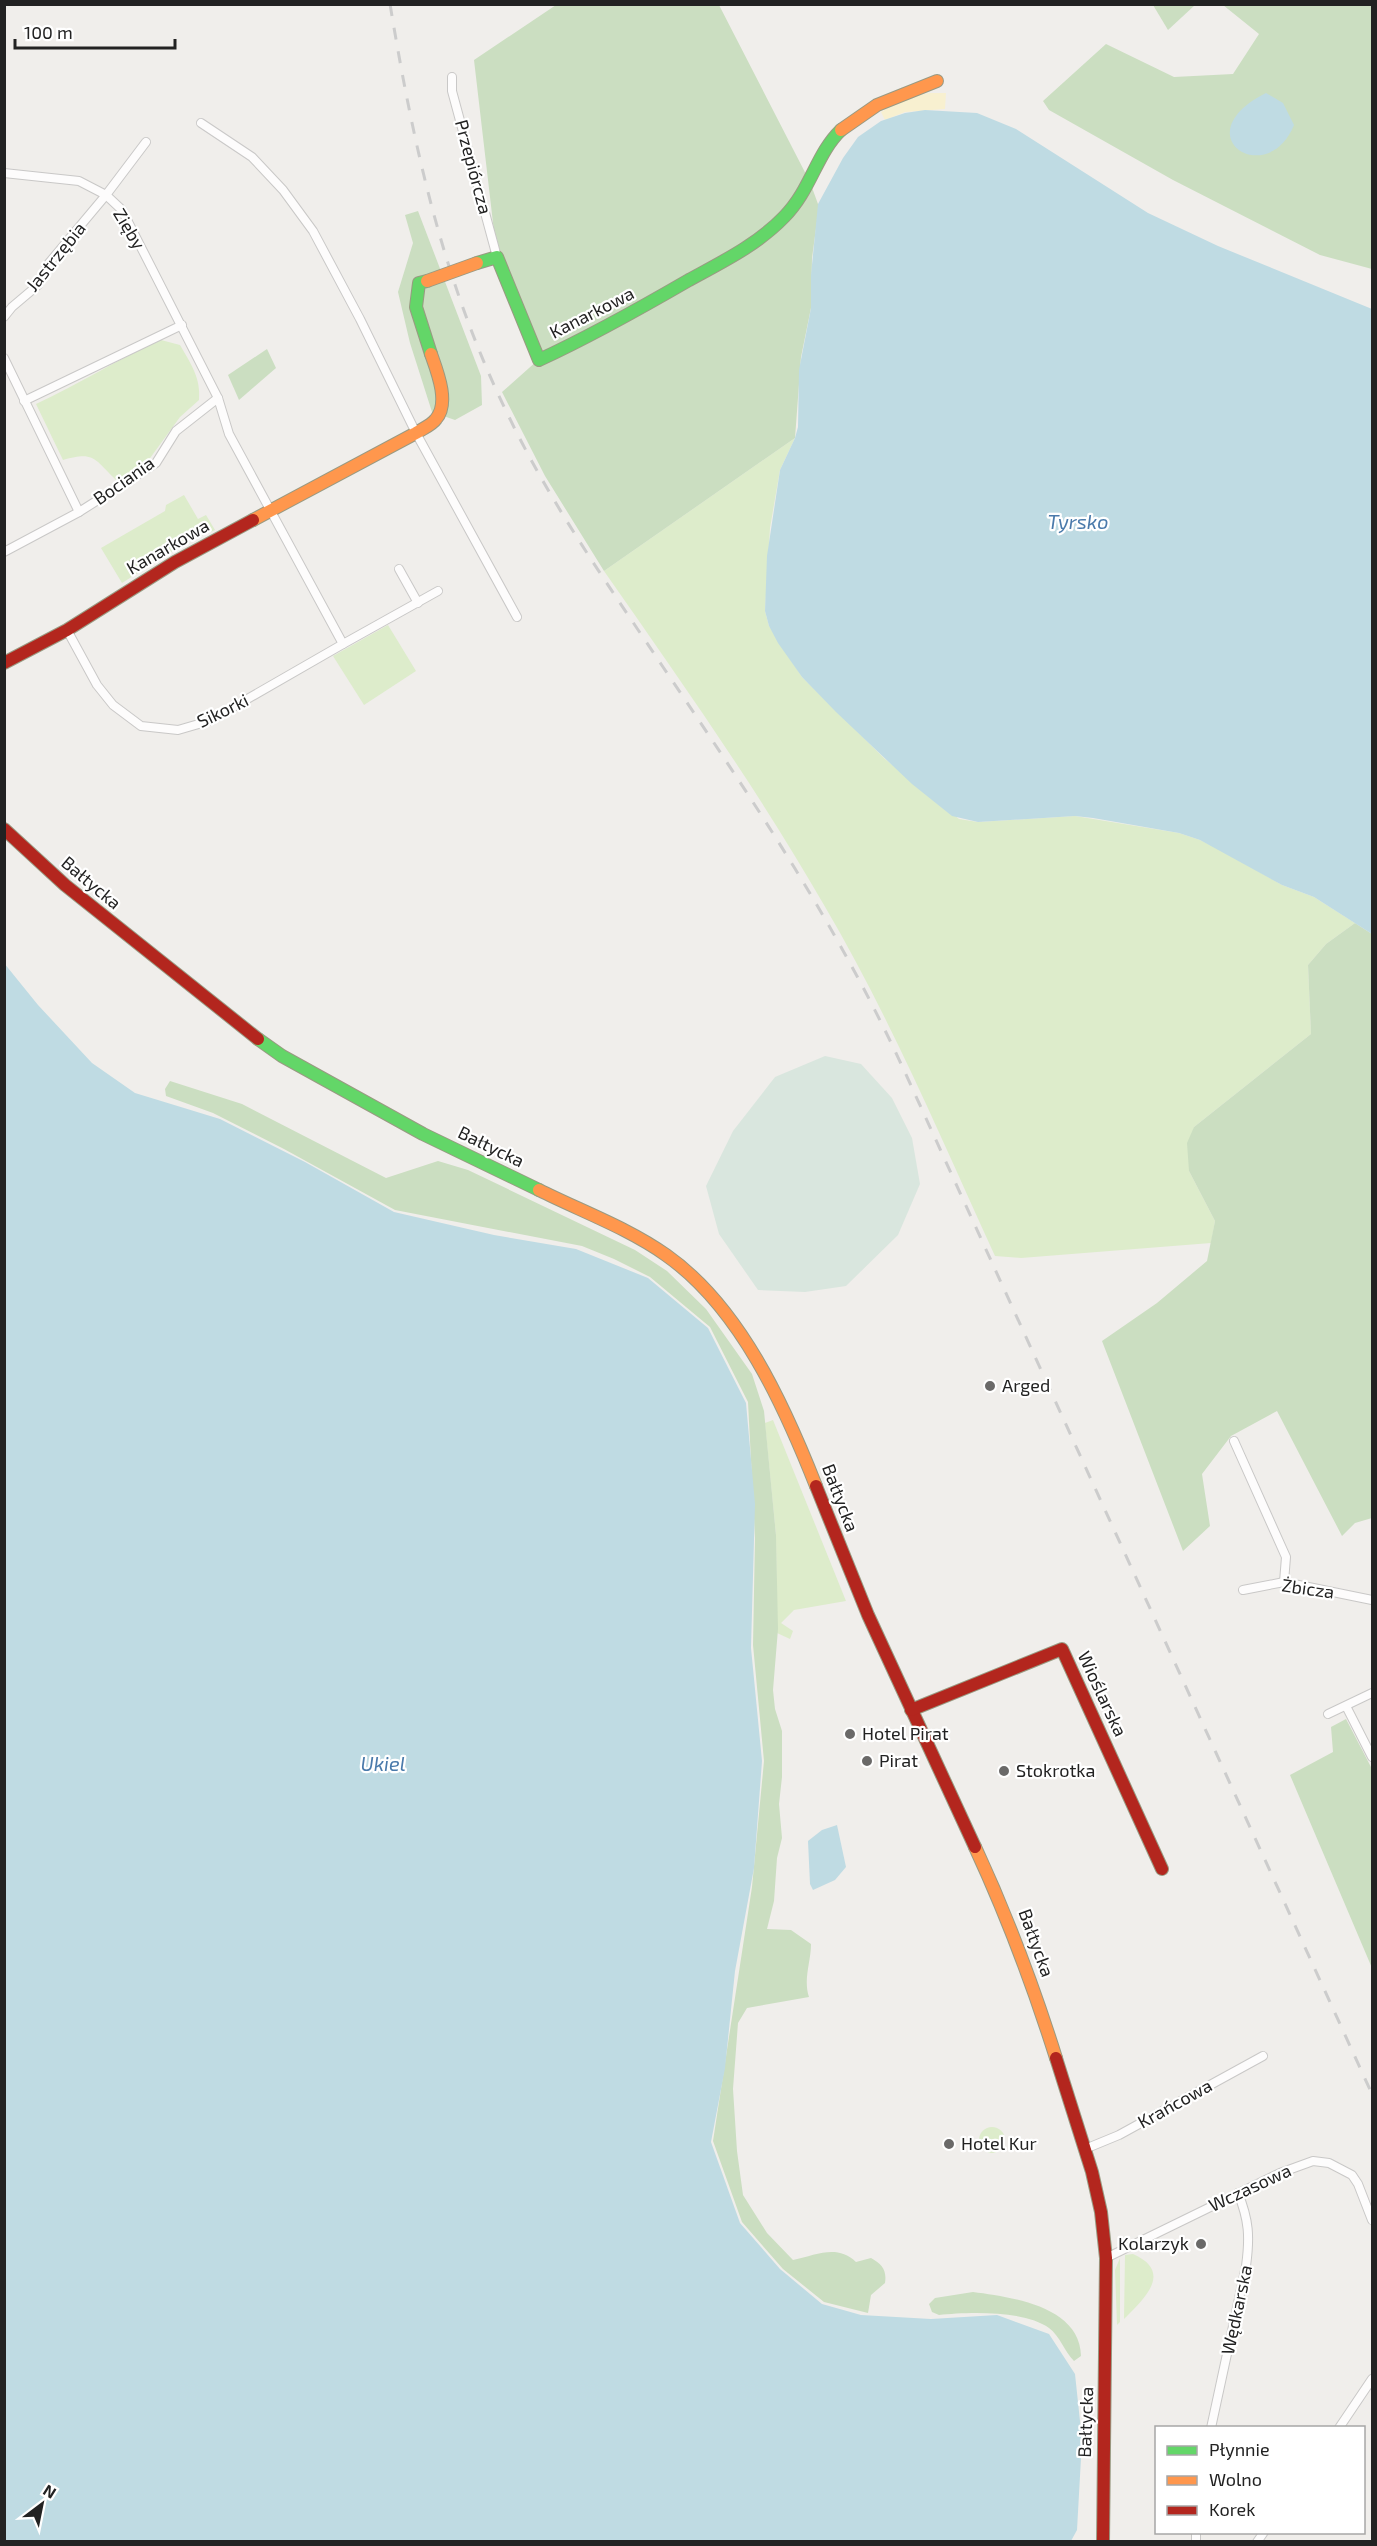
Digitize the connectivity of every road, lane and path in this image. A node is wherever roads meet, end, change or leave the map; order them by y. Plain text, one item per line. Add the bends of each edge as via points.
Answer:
1 (452, 77) dead end
2 (937, 81) dead end
3 (201, 123) dead end
4 (146, 142) dead end
5 (4, 173) edge
6 (106, 195) junction
7 (497, 257) junction
8 (4, 317) edge
9 (182, 325) junction
10 (4, 358) edge
11 (218, 398) junction
12 (24, 401) junction
13 (416, 433) junction
14 (272, 509) junction
15 (79, 512) junction
16 (4, 552) edge
17 (399, 569) dead end
18 (438, 591) dead end
19 (418, 603) junction
20 (517, 617) dead end
21 (67, 630) junction
22 (343, 644) junction
23 (4, 663) edge
24 (4, 829) edge
25 (1234, 1441) dead end
26 (1284, 1582) junction
27 (1243, 1590) dead end
28 (1372, 1600) edge
29 (1372, 1693) edge
30 (1346, 1706) junction
31 (911, 1710) junction
32 (1328, 1714) dead end
33 (1372, 1757) edge
34 (1162, 1869) dead end
35 (1263, 2056) dead end
36 (1085, 2149) junction
37 (1238, 2193) junction
38 (1372, 2220) edge
39 (1106, 2258) junction
40 (1372, 2379) edge
41 (1211, 2426) edge
42 (1340, 2426) edge
43 (1103, 2541) edge

1 - 7 street, Przepiórcza via 452,91
2 - 7 main road, Kanarkowa via 894,96 851,122 828,146 797,205 751,245 593,335 538,360
3 - 13 street via 252,158 284,190 313,231
4 - 6 street, Jastrzębia
5 - 6 street, Zięby via 79,181
6 - 8 street, Jastrzębia via 50,263 38,285
6 - 9 street, Zięby via 122,210
7 - 13 main road, Kanarkowa, bridge via 419,283 416,308 440,380 442,403 437,419
9 - 11 street, Zięby
9 - 12 street
10 - 12 street, Bociania
11 - 14 street, Zięby via 229,434
11 - 15 street, Bociania via 176,431 156,463
12 - 15 street, Bociania
13 - 14 main road, Kanarkowa
13 - 20 street
14 - 21 main road, Kanarkowa via 175,562
14 - 22 street
15 - 16 street, Bociania
17 - 19 street
18 - 19 street, Sikorki
19 - 22 street, Sikorki
21 - 22 street, Sikorki via 97,686 113,705 141,726 178,730 209,722
21 - 23 main road, Kanarkowa
24 - 31 main road, Bałtycka via 65,885 274,1052 423,1134 651,1246 697,1281 731,1322 782,1406
25 - 26 street via 1286,1557
26 - 27 street, Żbicza
26 - 28 street, Żbicza
29 - 30 street
30 - 32 street
30 - 33 street
31 - 34 main road, Wioślarska via 1062,1649
31 - 36 main road, Bałtycka via 1014,1933
35 - 36 street, Krańcowa via 1119,2135
36 - 39 main road, Bałtycka via 1098,2192
37 - 38 street, Wczasowa via 1298,2165 1313,2161 1329,2163 1352,2175
37 - 39 street, Wczasowa
37 - 41 street, Wędkarska via 1248,2218 1249,2243
39 - 43 main road, Bałtycka
40 - 42 street

